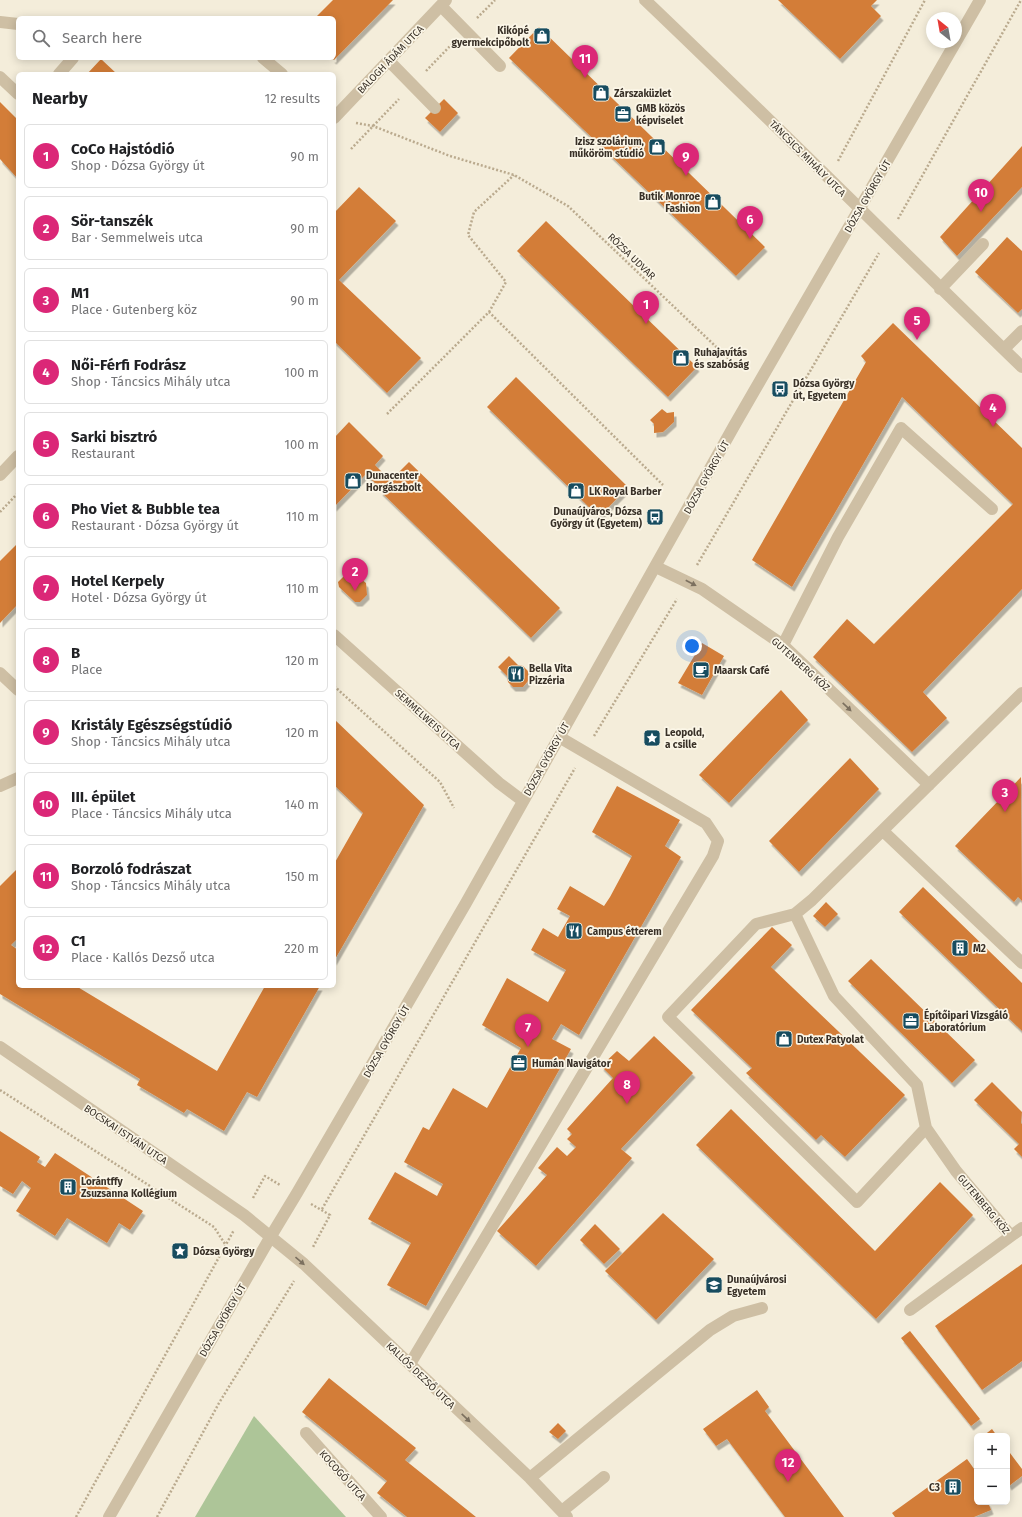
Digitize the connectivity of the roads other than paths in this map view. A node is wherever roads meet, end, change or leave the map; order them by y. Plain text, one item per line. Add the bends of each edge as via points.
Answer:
1 (645, 0) edge
2 (980, 0) edge
3 (443, 3) edge
4 (0, 22) edge
5 (16, 24) edge
6 (71, 60) edge
7 (265, 60) edge
8 (389, 61) junction
9 (500, 66) dead end
10 (61, 72) edge
11 (280, 72) edge
12 (0, 77) edge
13 (16, 92) edge
14 (435, 108) dead end
15 (336, 116) edge
16 (859, 208) junction
17 (983, 244) dead end
18 (940, 288) junction
19 (1022, 330) edge
20 (1004, 349) junction
21 (1022, 367) edge
22 (16, 458) edge
23 (0, 474) edge
24 (992, 509) dead end
25 (656, 566) junction
26 (336, 637) edge
27 (782, 645) junction
28 (0, 672) edge
29 (16, 688) edge
30 (1022, 693) edge
31 (558, 737) junction
32 (16, 779) edge
33 (0, 786) edge
34 (928, 786) junction
35 (523, 801) junction
36 (883, 831) junction
37 (795, 914) junction
38 (1022, 962) edge
39 (0, 1048) edge
40 (926, 1128) junction
41 (1022, 1228) edge
42 (271, 1236) junction
43 (1011, 1236) junction
44 (762, 1308) dead end
45 (910, 1310) dead end
46 (410, 1364) junction
47 (306, 1433) dead end
48 (604, 1477) dead end
49 (530, 1478) junction
50 (565, 1514) edge
51 (109, 1517) edge
52 (381, 1517) edge

1 - 16 street, TÁNCSICS MIHÁLY UTCA via 746,95
2 - 16 street, DÓZSA GYÖRGY ÚT
3 - 8 street, BALOGH ÁDÁM UTCA
3 - 9 street
4 - 5 street
6 - 10 street
7 - 11 street
8 - 14 street
8 - 15 street, BALOGH ÁDÁM UTCA
12 - 13 street
16 - 18 street, TÁNCSICS MIHÁLY UTCA
16 - 25 street, DÓZSA GYÖRGY ÚT
17 - 18 street
18 - 20 street, TÁNCSICS MIHÁLY UTCA
19 - 20 street
20 - 21 street, TÁNCSICS MIHÁLY UTCA
22 - 23 street
24 - 27 street via 902,428 838,537
25 -> 27 street, GUTENBERG KÖZ via 688,581
25 - 31 street, DÓZSA GYÖRGY ÚT
26 - 35 street, SEMMELWEIS UTCA via 499,783
27 -> 34 street, GUTENBERG KÖZ
28 - 29 street
30 - 34 street
31 - 35 street, DÓZSA GYÖRGY ÚT
31 - 46 street via 706,823 718,841 713,856
32 - 33 street
34 - 36 street
35 - 42 street, DÓZSA GYÖRGY ÚT
36 - 37 street
36 - 38 street
37 - 40 street via 834,996 917,1085
37 - 40 street via 756,924 668,1017 857,1202
39 - 42 street, BOCSKAI ISTVÁN UTCA
40 - 43 street, GUTENBERG KÖZ via 956,1171
41 - 43 street
42 -> 46 street, KALLÓS DEZSŐ UTCA
42 - 51 street, DÓZSA GYÖRGY ÚT
43 - 45 street, GUTENBERG KÖZ
44 - 49 street via 733,1316 710,1330
46 -> 49 street, KALLÓS DEZSŐ UTCA
47 - 52 street, KOCOGÓ UTCA
48 - 50 street
49 - 50 street, KALLÓS DEZSŐ UTCA

